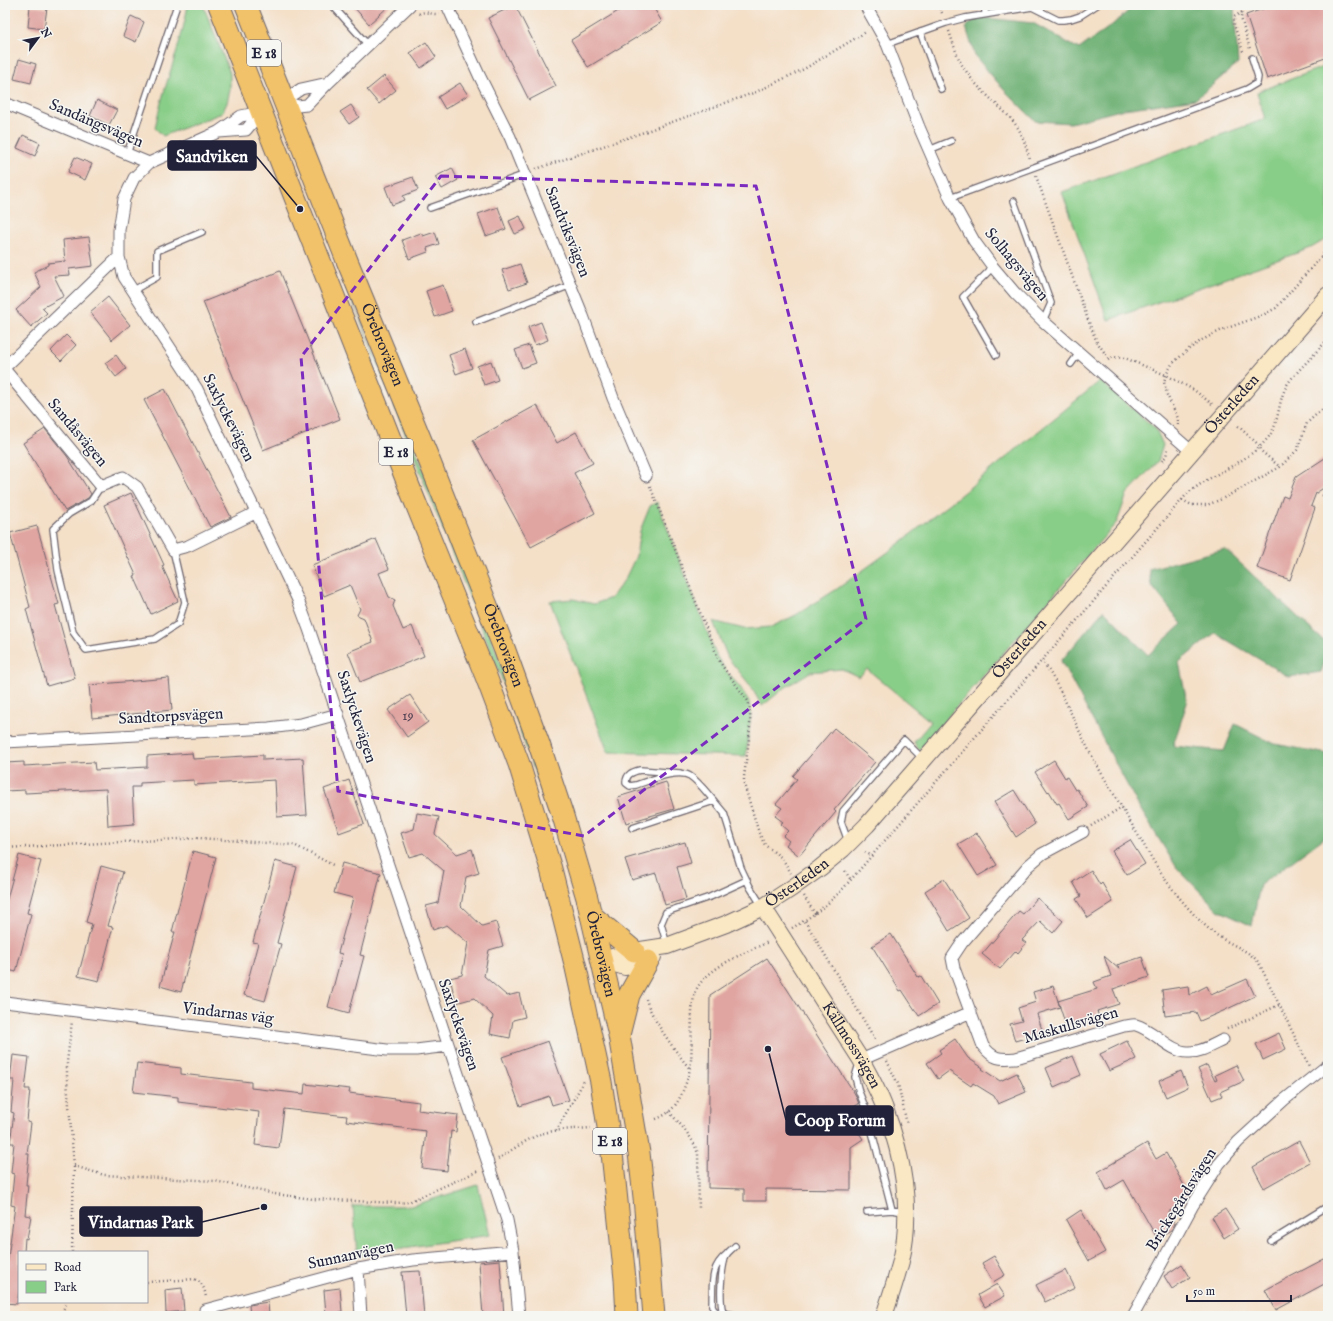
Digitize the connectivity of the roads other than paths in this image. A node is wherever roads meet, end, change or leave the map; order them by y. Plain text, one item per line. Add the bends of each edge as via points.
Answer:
1 (177, 5) edge
2 (219, 5) edge
3 (246, 5) edge
4 (332, 5) edge
5 (410, 5) edge
6 (865, 5) edge
7 (985, 5) edge
8 (1098, 5) edge
9 (448, 6) edge
10 (985, 14) junction
11 (920, 32) junction
12 (888, 44) junction
13 (368, 45) junction
14 (1252, 58) road end
15 (328, 83) junction
16 (941, 89) dead end
17 (283, 101) junction
18 (5, 103) edge
19 (261, 112) junction
20 (951, 141) dead end
21 (929, 150) junction
22 (127, 154) junction
23 (149, 163) junction
24 (526, 174) junction
25 (950, 198) junction
26 (1014, 201) dead end
27 (430, 208) dead end
28 (202, 232) dead end
29 (118, 257) junction
30 (993, 267) junction
31 (571, 285) junction
32 (132, 291) junction
33 (1328, 295) edge
34 (1043, 321) junction
35 (476, 322) dead end
36 (1079, 353) junction
37 (996, 355) dead end
38 (1071, 364) dead end
39 (5, 367) edge
40 (5, 370) edge
41 (1191, 451) junction
42 (646, 476) road end
43 (101, 486) junction
44 (257, 512) junction
45 (173, 550) junction
46 (338, 714) junction
47 (5, 742) edge
48 (924, 760) junction
49 (680, 773) junction
50 (714, 801) junction
51 (632, 828) dead end
52 (1083, 832) road end
53 (848, 843) junction
54 (747, 880) junction
55 (763, 906) junction
56 (591, 915) junction
57 (667, 946) junction
58 (641, 956) junction
59 (602, 960) junction
60 (576, 968) junction
61 (5, 1002) edge
62 (971, 1012) junction
63 (619, 1036) junction
64 (1223, 1040) road end
65 (448, 1046) junction
66 (861, 1060) junction
67 (1328, 1065) edge
68 (1328, 1206) edge
69 (899, 1211) junction
70 (868, 1212) dead end
71 (1271, 1241) dead end
72 (735, 1246) dead end
73 (513, 1251) junction
74 (727, 1254) junction
75 (358, 1269) junction
76 (205, 1313) edge
77 (723, 1313) junction
78 (734, 1315) edge
79 (361, 1316) edge
80 (519, 1316) edge
81 (627, 1316) edge
82 (654, 1316) edge
83 (884, 1316) edge
84 (1133, 1316) edge

1 - 22 lane
2 - 19 highway, Örebrovägen / E 18
3 - 17 highway, Örebrovägen / E 18
4 - 13 lane
5 - 13 street
6 - 12 street, Solhagsvägen
7 - 10 lane
8 - 10 lane via 1080,16 1063,20 1032,7
9 - 24 street, Sandviksvägen
10 - 11 lane
11 - 12 lane
11 - 16 lane
12 - 21 street, Solhagsvägen
13 - 15 street
14 - 25 lane via 1258,77 1257,83 1247,89
15 - 17 street via 301,90
15 - 17 street via 307,105 297,106
17 - 19 highway
17 - 56 highway, Örebrovägen / E 18 via 506,655 563,816
18 - 22 street, Sandängsvägen
19 - 23 street, Sandängsvägen via 246,130 218,132
19 - 60 highway, Örebrovägen / E 18 via 516,757 551,869
20 - 21 lane
21 - 25 street, Solhagsvägen
22 - 23 street, Sandängsvägen
23 - 29 street, Saxlyckevägen via 134,178 124,199
24 - 27 lane
24 - 31 street, Sandviksvägen
25 - 30 street, Solhagsvägen via 974,241
26 - 34 lane via 1051,303
28 - 32 lane via 157,251 157,277
29 - 32 street, Saxlyckevägen via 124,277
29 - 39 street
30 - 34 street, Solhagsvägen
30 - 37 lane via 963,297
31 - 35 lane
31 - 42 street, Sandviksvägen via 613,398
32 - 44 street, Saxlyckevägen via 197,389
33 - 41 main road, Österleden
34 - 36 street, Solhagsvägen
36 - 38 lane
36 - 41 street, Solhagsvägen
40 - 43 street, Sandåsvägen
41 - 48 main road, Österleden
43 - 45 street, Sandåsvägen via 123,477 137,487
43 - 45 lane via 91,501 69,514 53,529 58,570 72,632 86,650 154,639 178,624 185,602
44 - 45 street via 188,546
44 - 46 street, Saxlyckevägen via 310,629
46 - 47 street, Sandtorpsvägen via 301,724 269,728
46 - 65 street, Saxlyckevägen
48 - 53 main road, Österleden
48 - 53 lane via 904,740 843,811 841,822
49 - 49 lane via 636,785 630,786 626,783 629,774 640,770
49 - 50 lane via 689,774
50 - 51 lane
50 - 54 lane via 724,814
52 - 62 street, Maskullsvägen via 1042,854 1028,866 962,942 952,958
53 - 55 main road, Österleden via 820,868
54 - 55 lane
54 - 57 lane via 710,897 666,912 661,924
55 - 57 main road, Österleden via 726,924
55 - 66 main road, Källmossvägen
56 - 58 highway
56 - 59 highway, Örebrovägen / E 18
57 - 58 main road, Österleden
58 - 59 main road, Österleden
58 - 63 highway
59 - 60 highway
59 - 63 highway, Örebrovägen / E 18
60 - 81 highway, Örebrovägen / E 18 via 598,1067 612,1153
61 - 65 street, Vindarnas väg via 387,1050
62 - 64 street, Maskullsvägen via 983,1046 989,1054 1000,1059 1016,1058 1124,1026 1136,1025 1182,1052 1193,1052
62 - 66 street
63 - 82 highway, Örebrovägen / E 18 via 639,1153
65 - 73 street, Saxlyckevägen via 507,1220
66 - 69 main road, Källmossvägen via 885,1109 900,1158
67 - 84 street, Brickegårdsvägen via 1238,1142 1219,1164
68 - 71 lane
69 - 70 lane
69 - 83 main road, Källmossvägen via 901,1260
72 - 74 lane
73 - 75 street, Sunnanvägen via 413,1260
73 - 80 street, Saxlyckevägen
74 - 77 lane via 722,1275
74 - 77 lane via 720,1259 713,1272 712,1306 716,1312
75 - 76 street, Sunnanvägen
75 - 79 street
77 - 78 lane

